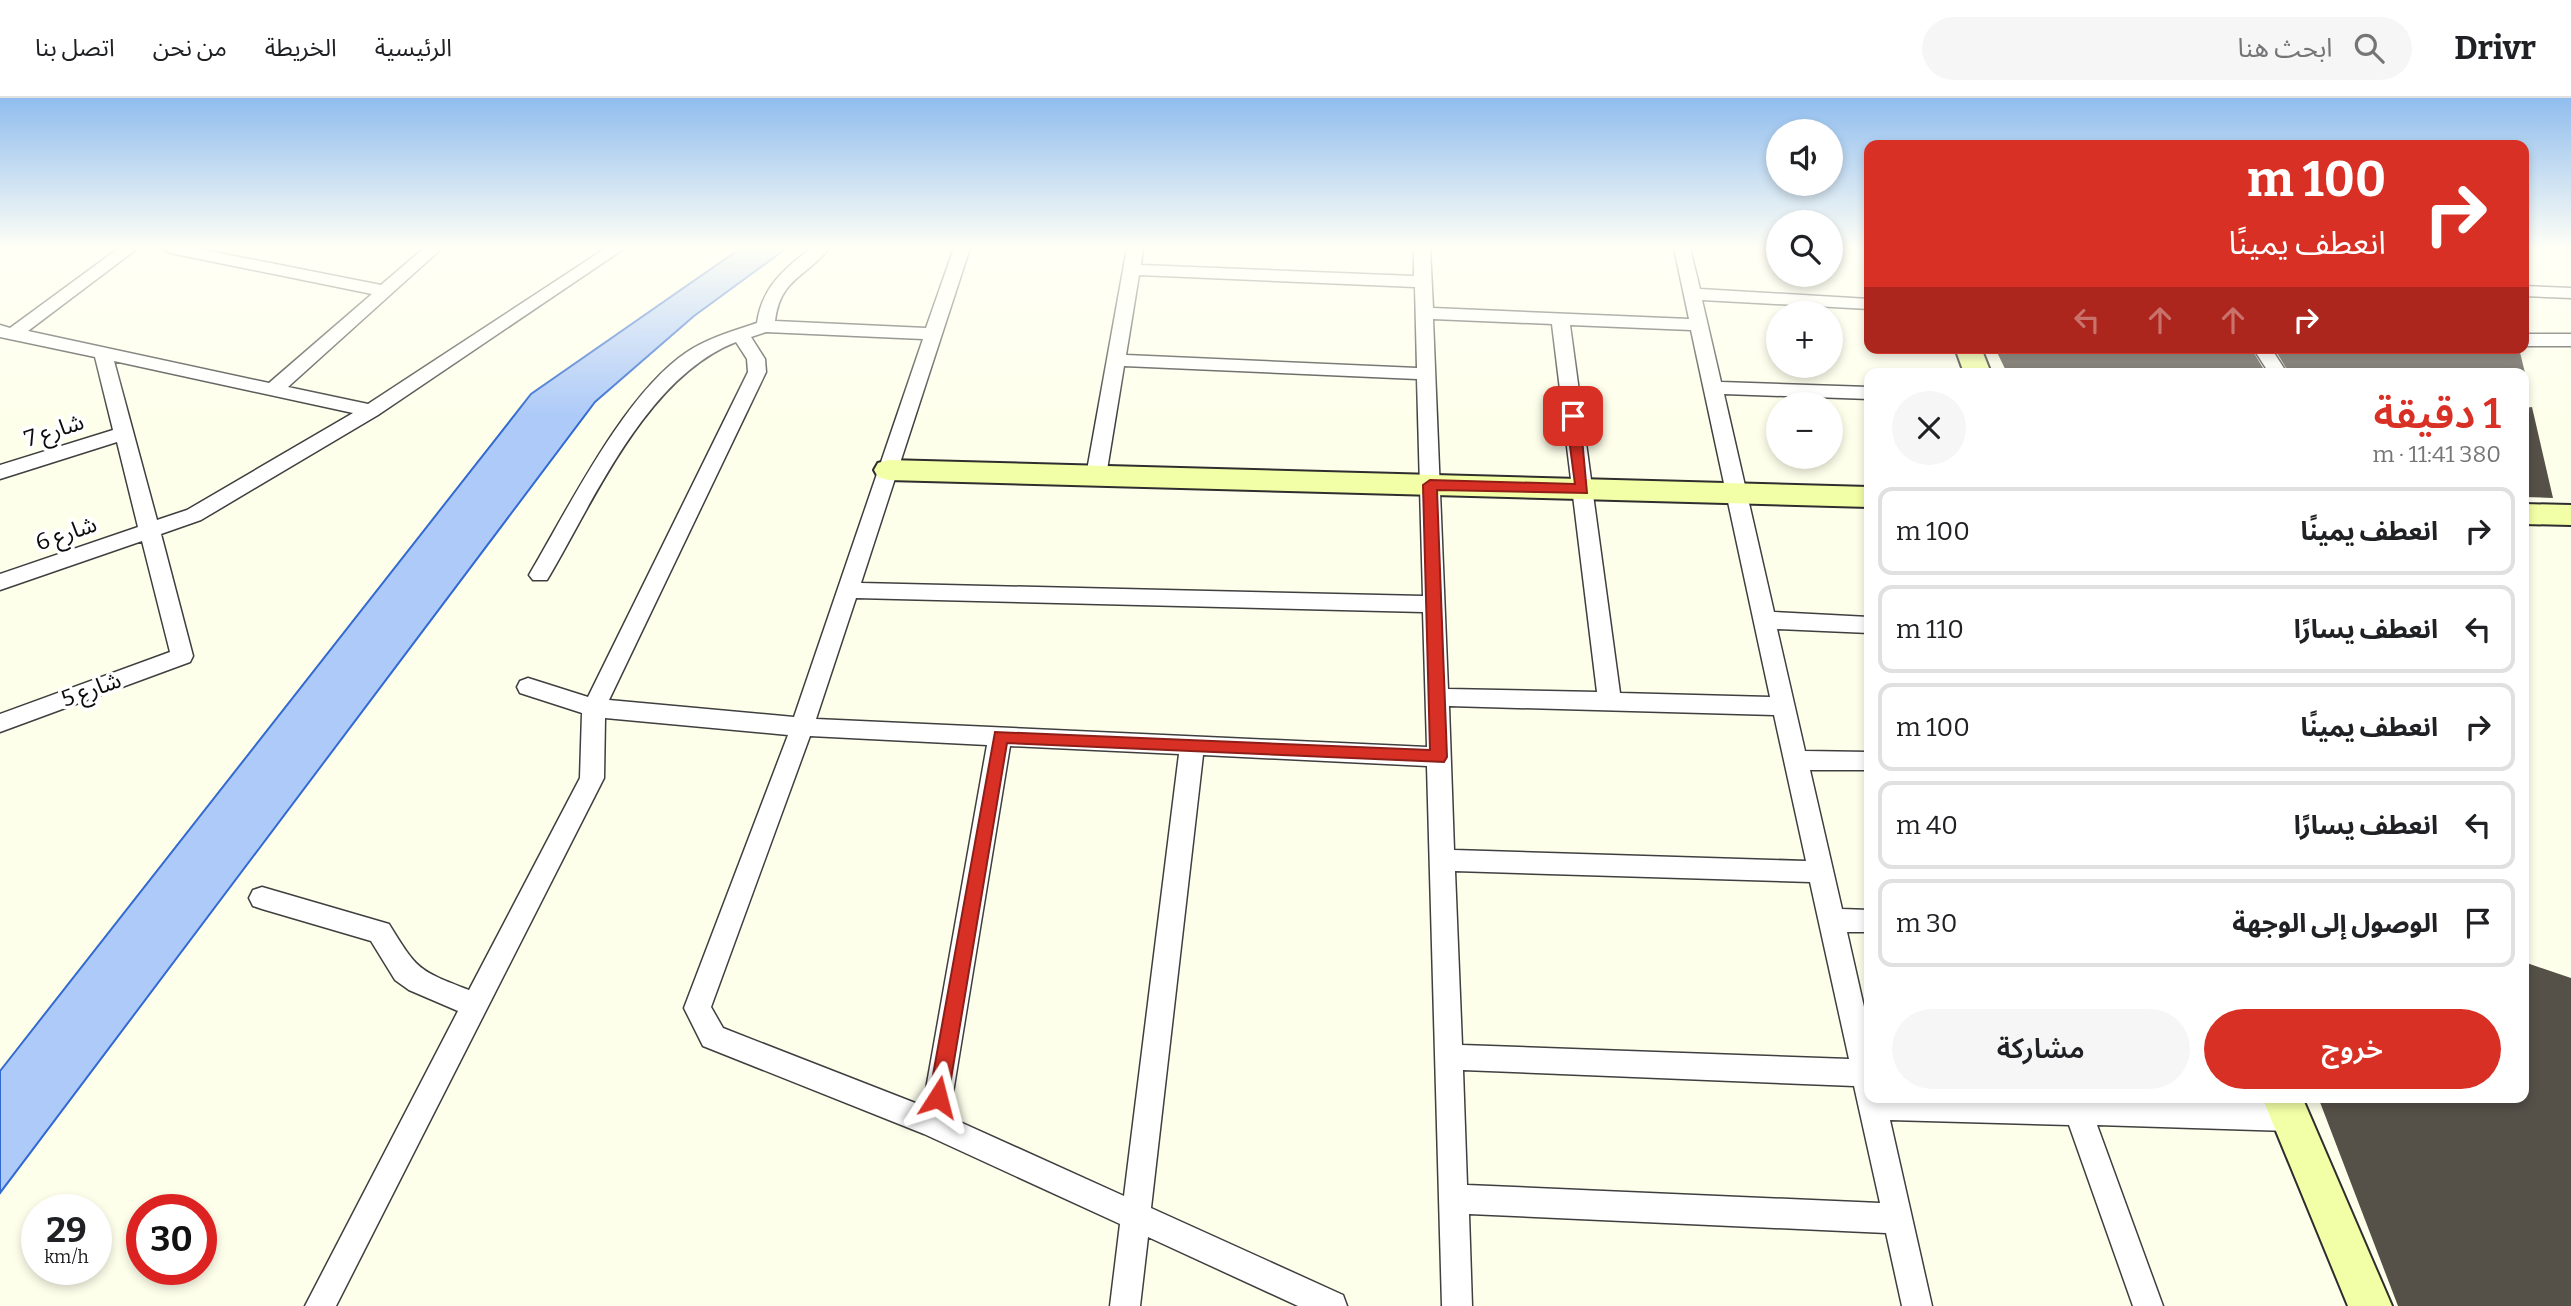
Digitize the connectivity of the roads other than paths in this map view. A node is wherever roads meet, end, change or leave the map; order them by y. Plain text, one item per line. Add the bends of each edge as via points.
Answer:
1 (47, 304) edge
2 (369, 304) edge
3 (532, 304) edge
4 (768, 304) edge
5 (944, 304) edge
6 (1125, 304) edge
7 (1424, 304) edge
8 (1694, 304) edge
9 (1424, 313) junction
10 (1560, 319) junction
11 (1699, 325) junction
12 (765, 326) junction
13 (7, 332) edge
14 (740, 334) junction
15 (934, 334) junction
16 (2529, 336) edge
17 (2571, 340) edge
18 (103, 353) junction
19 (1114, 360) junction
20 (1426, 374) junction
21 (1713, 388) junction
22 (273, 390) junction
23 (1864, 393) edge
24 (371, 411) junction
25 (122, 434) junction
26 (888, 470) junction
27 (0, 472) edge
28 (1096, 476) junction
29 (1430, 485) junction
30 (1582, 489) junction
31 (1737, 493) junction
32 (1864, 497) edge
33 (2529, 514) edge
34 (2570, 515) edge
35 (148, 533) junction
36 (540, 575) dead end
37 (0, 582) edge
38 (848, 590) junction
39 (1434, 604) junction
40 (1765, 620) junction
41 (1864, 625) edge
42 (528, 687) dead end
43 (1436, 697) junction
44 (1610, 702) junction
45 (1784, 706) junction
46 (594, 708) junction
47 (0, 723) edge
48 (802, 727) junction
49 (1000, 736) junction
50 (1192, 745) junction
51 (1438, 757) junction
52 (1796, 760) junction
53 (1864, 761) edge
54 (1442, 860) junction
55 (1821, 872) junction
56 (262, 898) dead end
57 (1831, 920) junction
58 (1864, 921) edge
59 (474, 1005) junction
60 (1448, 1057) junction
61 (1864, 1069) edge
62 (1864, 1092) edge
63 (1872, 1103) edge
64 (1990, 1103) edge
65 (2286, 1107) edge
66 (2078, 1111) junction
67 (934, 1124) junction
68 (1452, 1199) junction
69 (1138, 1216) junction
70 (1898, 1219) junction
71 (320, 1306) edge
72 (1125, 1306) edge
73 (1332, 1306) edge
74 (1457, 1306) edge
75 (1917, 1306) edge
76 (2148, 1306) edge
77 (2370, 1306) edge

1 - 13 street
2 - 22 street
3 - 24 street, شارع 6
4 - 12 street
5 - 15 street
6 - 19 street
7 - 9 street
8 - 11 street
9 - 10 street
9 - 20 street
10 - 11 street
10 - 30 street
11 - 21 street
12 - 14 street
12 - 15 street
13 - 18 street
14 - 36 street via 684,363 633,422
14 - 46 street via 756,359 757,372
15 - 26 street
16 - 17 street
18 - 22 street
18 - 25 street
19 - 20 street
19 - 28 street
20 - 29 street
21 - 23 street
21 - 31 street
22 - 24 street
24 - 35 street, شارع 6 via 194,514
25 - 27 street, شارع 7
25 - 35 street
26 - 28 street
26 - 38 street
28 - 29 street
29 - 30 street
29 - 39 street
30 - 31 street
30 - 44 street
31 - 32 street
31 - 40 street
33 - 34 main road
35 - 37 street, شارع 6
35 - 47 street, شارع 5 via 182,656
38 - 39 street
38 - 48 street
39 - 43 street
40 - 41 street
40 - 45 street
42 - 46 street
43 - 44 street
43 - 51 street
44 - 45 street
45 - 52 street
46 - 48 street
46 - 59 street via 592,778
48 - 49 street
48 - 67 street via 697,1008 713,1037
49 - 50 street
49 - 67 street
50 - 51 street
50 - 69 street
51 - 54 street
52 - 53 street
52 - 55 street
54 - 55 street
54 - 60 street
55 - 57 street
56 - 59 street via 380,932 404,972
57 - 58 street
57 - 61 street
59 - 71 street
60 - 62 street
60 - 68 street
63 - 70 street
64 - 66 street
65 - 66 street
65 - 77 main road
66 - 76 street
67 - 69 street
68 - 70 street
68 - 74 street
69 - 72 street
69 - 73 street
70 - 75 street

